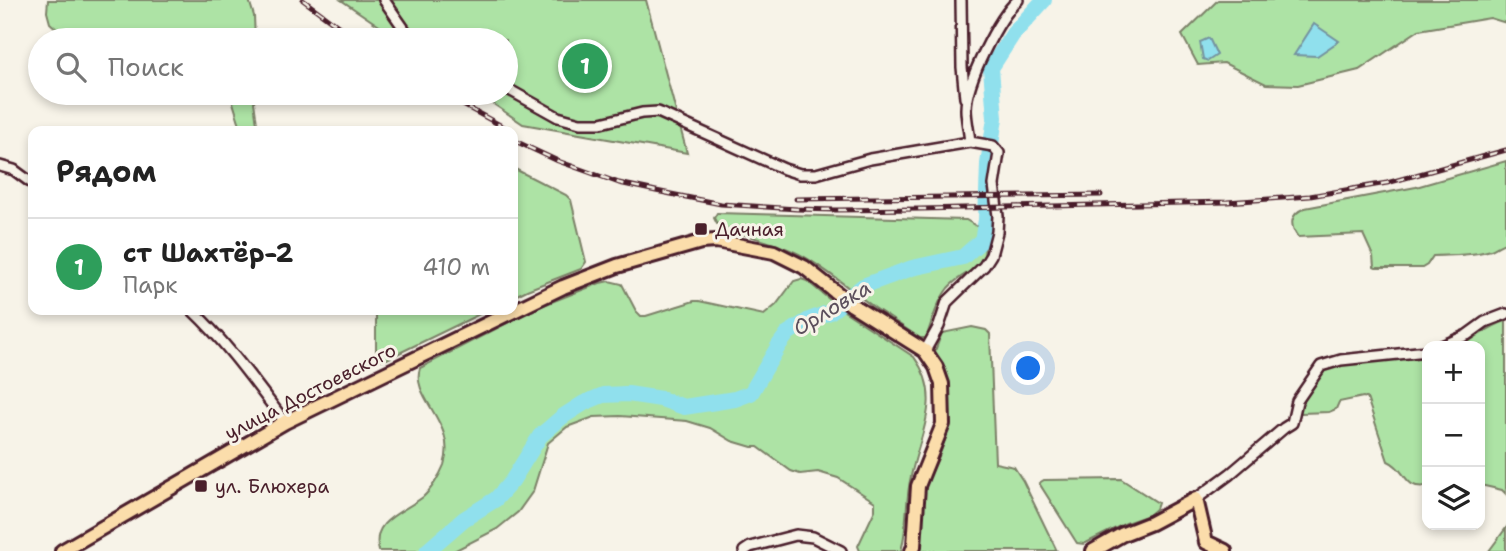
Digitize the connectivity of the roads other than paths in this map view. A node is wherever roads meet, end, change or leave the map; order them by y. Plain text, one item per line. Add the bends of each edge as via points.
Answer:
1 (384, 0) edge
2 (961, 0) edge
3 (1018, 0) edge
4 (404, 28) edge
5 (518, 95) edge
6 (966, 107) junction
7 (970, 142) junction
8 (0, 166) edge
9 (28, 180) edge
10 (518, 309) edge
11 (1506, 314) edge
12 (196, 315) edge
13 (505, 315) edge
14 (1453, 341) edge
15 (926, 351) junction
16 (1422, 351) edge
17 (285, 422) junction
18 (1196, 499) junction
19 (1206, 546) edge
20 (62, 551) edge
21 (744, 551) edge
22 (841, 551) edge
23 (912, 551) edge
24 (1093, 551) edge
25 (1225, 551) edge

1 - 4 street
2 - 6 street
3 - 6 street via 982,57
5 - 7 street via 558,117 580,123 658,112 800,174
6 - 7 street
7 - 15 street via 989,145 999,153 997,232 991,255 979,272 947,302
8 - 9 street
10 - 15 main road, улица Достоевского via 617,266 716,241 774,252 804,267 852,305
11 - 14 street
12 - 17 street
13 - 17 main road, улица Достоевского
15 - 23 main road via 942,384 943,424 918,486
16 - 18 street via 1321,366 1297,401 1292,423
17 - 20 main road, улица Достоевского
18 - 19 main road
18 - 24 main road
19 - 25 main road
21 - 22 street via 796,536 813,537

